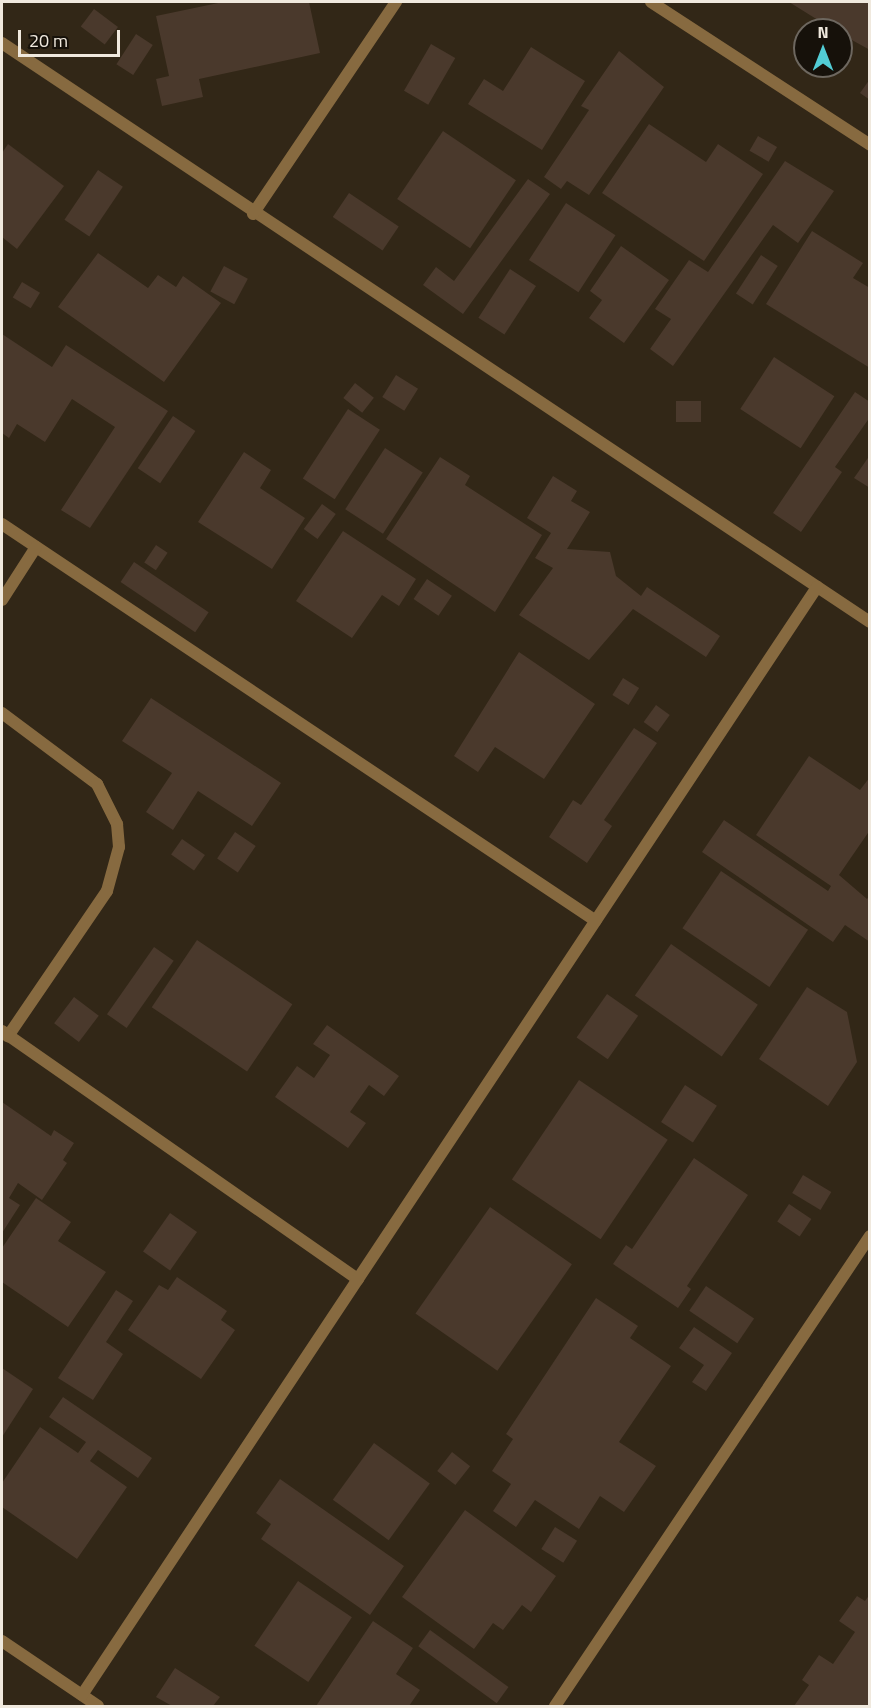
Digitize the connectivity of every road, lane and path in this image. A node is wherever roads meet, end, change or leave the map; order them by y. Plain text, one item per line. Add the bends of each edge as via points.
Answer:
1 (396, 2) edge
2 (651, 2) edge
3 (2, 43) edge
4 (870, 145) edge
5 (254, 214) junction
6 (2, 524) edge
7 (36, 547) junction
8 (817, 587) junction
9 (2, 600) edge
10 (870, 622) edge
11 (2, 713) edge
12 (596, 921) junction
13 (5, 1033) edge
14 (870, 1236) edge
15 (358, 1279) junction
16 (2, 1641) edge
17 (82, 1695) junction
18 (98, 1707) edge
19 (555, 1707) edge

1 - 5 street
2 - 4 street
3 - 5 street
5 - 8 street
6 - 7 street
7 - 9 street
7 - 12 street
8 - 10 street
8 - 12 street
11 - 13 street via 97,784 117,824 119,847 107,891
12 - 15 street
13 - 15 street
14 - 19 street
15 - 17 street
16 - 17 street
17 - 18 street

